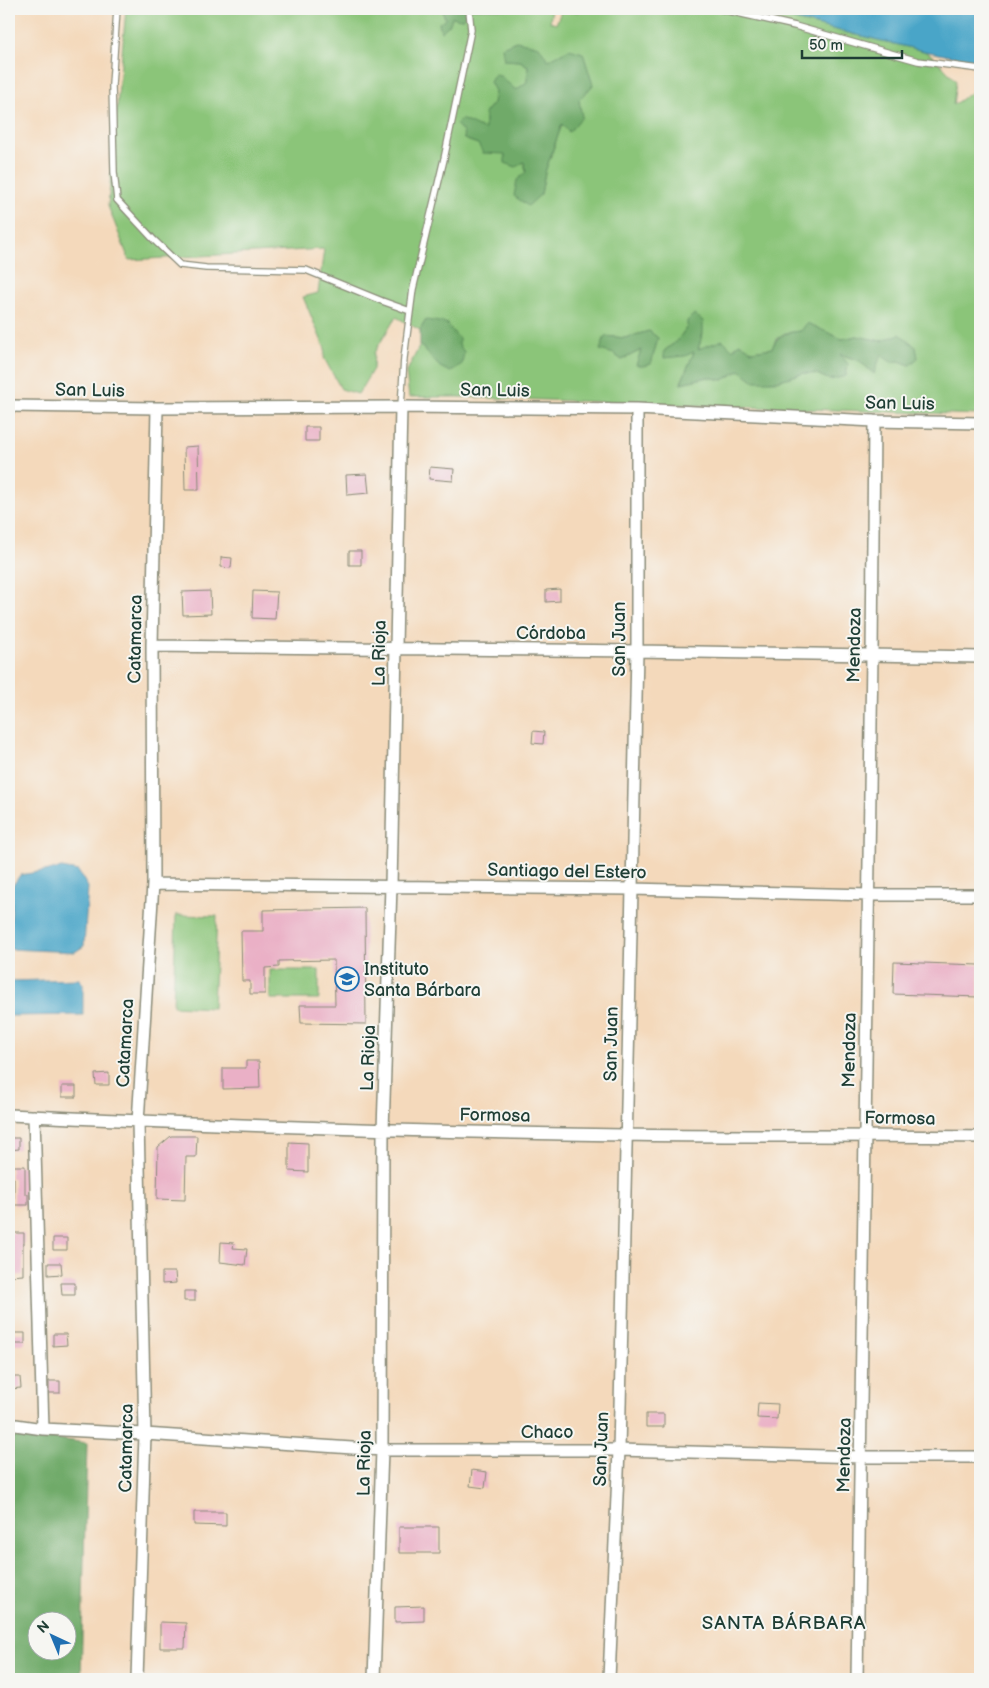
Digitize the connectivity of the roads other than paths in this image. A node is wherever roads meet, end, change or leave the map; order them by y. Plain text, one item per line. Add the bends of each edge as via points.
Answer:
1 (117, 9) edge
2 (469, 9) edge
3 (720, 9) edge
4 (980, 68) edge
5 (410, 311) junction
6 (9, 406) edge
7 (401, 407) junction
8 (157, 408) junction
9 (637, 410) junction
10 (874, 421) junction
11 (980, 423) edge
12 (152, 646) junction
13 (396, 649) junction
14 (636, 651) junction
15 (872, 655) junction
16 (980, 657) edge
17 (152, 884) junction
18 (392, 886) junction
19 (632, 889) junction
20 (869, 895) junction
21 (980, 895) edge
22 (9, 1115) edge
23 (34, 1116) junction
24 (138, 1122) junction
25 (383, 1130) junction
26 (626, 1135) junction
27 (865, 1135) junction
28 (980, 1137) edge
29 (9, 1424) edge
30 (43, 1429) junction
31 (144, 1434) junction
32 (382, 1450) junction
33 (619, 1450) junction
34 (861, 1457) junction
35 (980, 1457) edge
36 (137, 1679) edge
37 (374, 1679) edge
38 (609, 1679) edge
39 (857, 1679) edge

1 - 5 lane via 112,85 117,200 154,240 180,265 306,270
2 - 5 lane via 471,30
3 - 4 lane via 795,26 918,61
5 - 7 lane
6 - 8 street, San Luis
7 - 8 street, San Luis
7 - 9 street, San Luis
7 - 13 street, La Rioja
8 - 12 street, Catamarca
9 - 10 street, San Luis
9 - 14 street, San Juan
10 - 11 street, San Luis
10 - 15 street, Mendoza
12 - 13 street, Córdoba
12 - 17 street, Catamarca
13 - 14 street, Córdoba
13 - 18 street, La Rioja
14 - 15 street, Córdoba
14 - 19 street, San Juan
15 - 16 street, Córdoba
15 - 20 street, Mendoza
17 - 18 street, Santiago del Estero
17 - 24 street, Catamarca
18 - 19 street, Santiago del Estero
18 - 25 street, La Rioja
19 - 20 street, Santiago del Estero
19 - 26 street, San Juan
20 - 21 street, Santiago del Estero
20 - 27 street, Mendoza
22 - 23 street, Formosa
23 - 24 street, Formosa
23 - 30 street
24 - 25 street, Formosa
24 - 31 street, Catamarca
25 - 26 street, Formosa
25 - 32 street, La Rioja
26 - 27 street, Formosa
26 - 33 street, San Juan
27 - 28 street, Formosa
27 - 34 street, Mendoza
29 - 30 street, Chaco
30 - 31 street, Chaco
31 - 32 street, Chaco
31 - 36 street, Catamarca
32 - 33 street, Chaco
32 - 37 street, La Rioja
33 - 34 street, Chaco
33 - 38 street, San Juan
34 - 35 street, Chaco
34 - 39 street, Mendoza

